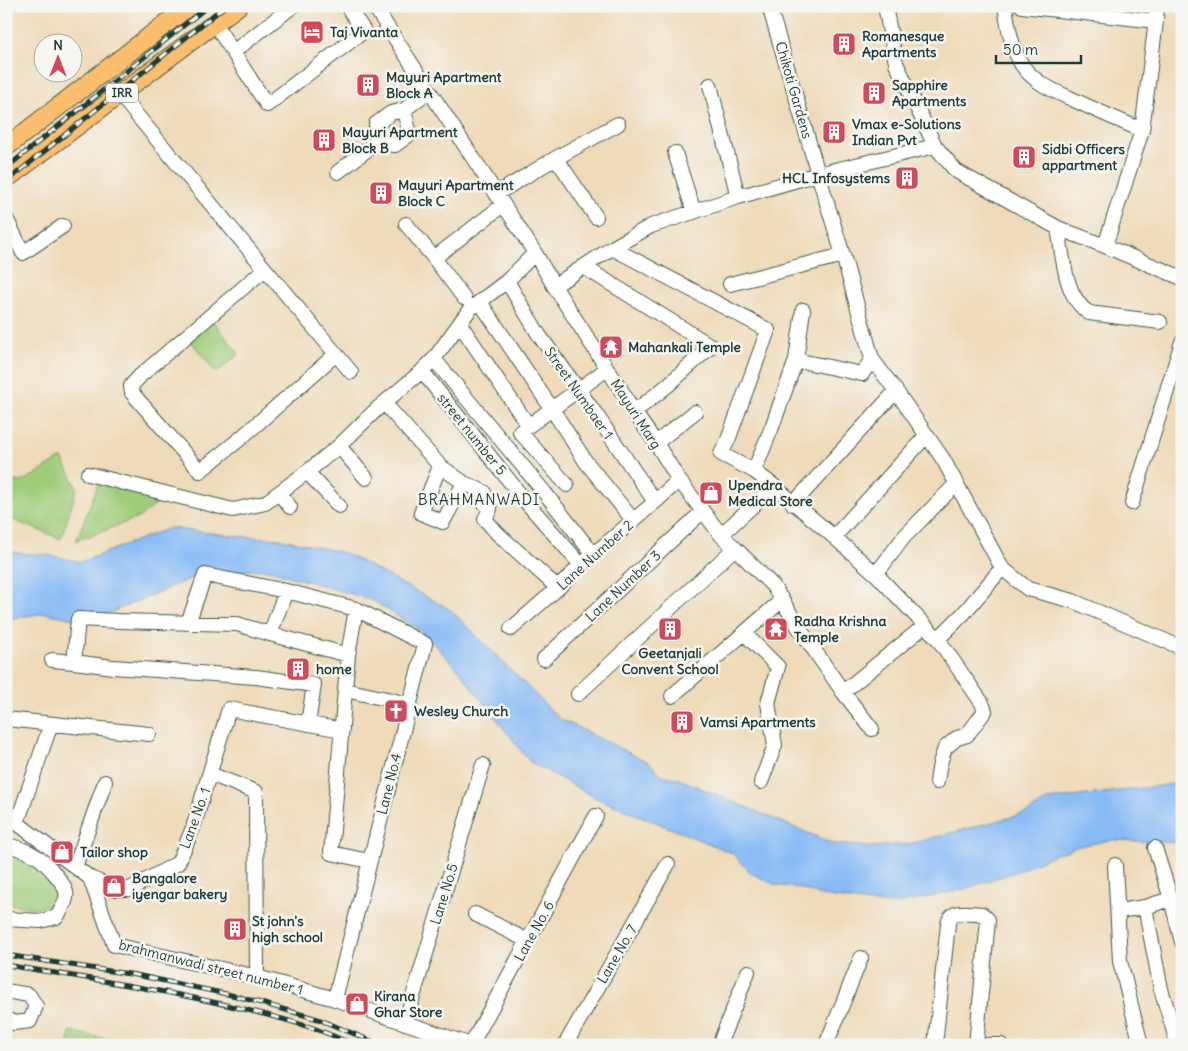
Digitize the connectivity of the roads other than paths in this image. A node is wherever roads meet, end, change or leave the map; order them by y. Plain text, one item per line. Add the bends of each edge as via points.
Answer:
1 (188, 6) edge
2 (238, 6) edge
3 (293, 6) edge
4 (347, 6) edge
5 (374, 6) edge
6 (769, 6) edge
7 (884, 6) edge
8 (1005, 6) edge
9 (1022, 6) edge
10 (1156, 6) edge
11 (1156, 21) junction
12 (215, 24) junction
13 (233, 52) junction
14 (710, 85) dead end
15 (429, 91) junction
16 (120, 94) junction
17 (404, 110) junction
18 (618, 124) dead end
19 (1142, 130) junction
20 (376, 142) junction
21 (935, 146) junction
22 (6, 147) edge
23 (675, 153) dead end
24 (556, 158) junction
25 (338, 172) dead end
26 (818, 174) junction
27 (6, 179) edge
28 (738, 198) junction
29 (500, 199) junction
30 (694, 212) junction
31 (596, 217) dead end
32 (6, 218) edge
33 (406, 224) dead end
34 (63, 226) dead end
35 (1058, 228) junction
36 (1105, 246) junction
37 (612, 248) junction
38 (535, 253) junction
39 (843, 255) junction
40 (434, 258) junction
41 (584, 267) junction
42 (265, 269) junction
43 (1182, 278) edge
44 (507, 281) junction
45 (730, 284) dead end
46 (554, 286) junction
47 (464, 298) dead end
48 (480, 302) junction
49 (804, 310) dead end
50 (1160, 322) dead end
51 (460, 324) junction
52 (1182, 342) edge
53 (336, 354) junction
54 (434, 359) junction
55 (796, 360) junction
56 (872, 360) junction
57 (607, 369) junction
58 (422, 371) junction
59 (351, 372) dead end
60 (578, 390) junction
61 (896, 391) junction
62 (385, 404) junction
63 (552, 409) junction
64 (634, 412) junction
65 (695, 412) dead end
66 (528, 425) junction
67 (926, 436) junction
68 (656, 443) junction
69 (339, 446) junction
70 (440, 466) junction
71 (307, 472) junction
72 (754, 472) junction
73 (88, 474) dead end
74 (366, 478) dead end
75 (679, 480) junction
76 (464, 483) junction
77 (957, 483) junction
78 (567, 485) dead end
79 (774, 486) junction
80 (279, 493) junction
81 (655, 502) junction
82 (1132, 503) dead end
83 (793, 504) junction
84 (338, 506) dead end
85 (290, 507) dead end
86 (702, 512) junction
87 (633, 520) junction
88 (721, 536) junction
89 (834, 537) junction
90 (735, 548) junction
91 (593, 554) junction
92 (581, 565) junction
93 (1002, 568) junction
94 (876, 574) junction
95 (558, 588) junction
96 (286, 591) junction
97 (782, 600) junction
98 (356, 609) junction
99 (188, 623) junction
100 (511, 629) dead end
101 (918, 632) dead end
102 (744, 633) junction
103 (270, 634) junction
104 (938, 639) junction
105 (1182, 648) edge
106 (348, 655) junction
107 (544, 659) dead end
108 (52, 660) dead end
109 (74, 662) junction
110 (345, 690) junction
111 (844, 692) junction
112 (578, 694) dead end
113 (672, 696) dead end
114 (410, 704) junction
115 (6, 719) edge
116 (51, 724) junction
117 (308, 724) junction
118 (872, 729) dead end
119 (342, 730) junction
120 (149, 734) dead end
121 (483, 765) dead end
122 (210, 774) junction
123 (104, 782) dead end
124 (761, 782) dead end
125 (937, 782) dead end
126 (596, 816) dead end
127 (12, 822) edge
128 (6, 846) edge
129 (1156, 848) dead end
130 (369, 861) junction
131 (668, 864) dead end
132 (1115, 865) dead end
133 (75, 867) junction
134 (90, 878) junction
135 (1171, 899) junction
136 (1146, 906) junction
137 (1118, 911) junction
138 (475, 914) dead end
139 (6, 919) edge
140 (528, 941) junction
141 (1182, 942) edge
142 (861, 958) dead end
143 (748, 972) dead end
144 (257, 977) junction
145 (6, 991) edge
146 (335, 999) junction
147 (6, 1019) edge
148 (405, 1023) junction
149 (1182, 1043) edge
150 (1178, 1044) edge
151 (471, 1045) edge
152 (565, 1045) edge
153 (719, 1045) edge
154 (826, 1045) edge
155 (935, 1045) edge
156 (976, 1045) edge
157 (989, 1045) edge
158 (1001, 1045) edge
159 (1141, 1045) edge

1 - 22 main road, IRR
2 - 12 main road, IRR
3 - 13 street
4 - 13 street via 364,31 267,105
5 - 15 street, Mayuri Marg
6 - 26 street, Chikoti Gardens
7 - 21 street via 896,63
8 - 19 street via 1012,44 1022,66 1035,80
9 - 11 street
10 - 11 street
11 - 19 street
12 - 13 street
12 - 16 main road, IRR
14 - 28 street
15 - 17 street
15 - 29 street, Mayuri Marg
16 - 27 main road, IRR
16 - 42 street
17 - 20 street via 391,112 376,124
17 - 20 street via 410,134 395,145
18 - 24 street
19 - 36 street
20 - 25 street
21 - 26 street
21 - 35 street via 956,171
23 - 30 street
24 - 29 street
24 - 31 street
26 - 28 street
26 - 39 street, Chikoti Gardens
28 - 30 street
29 - 38 street, Mayuri Marg
29 - 40 street
30 - 37 street via 651,226
32 - 34 street via 23,253
33 - 40 street
35 - 36 street
35 - 50 street via 1068,286 1081,308 1089,313
36 - 43 street
37 - 41 street
37 - 72 street via 768,330 721,454
38 - 44 street
38 - 46 street, Mayuri Marg
39 - 45 street
39 - 56 street, Chikoti Gardens
40 - 47 street
41 - 46 street
41 - 64 street via 711,346
42 - 53 street
42 - 53 street via 141,375 131,386 138,400 200,471
44 - 48 street
44 - 60 street, Street Numbaer 1 via 539,335
46 - 57 street, Mayuri Marg
48 - 51 street
48 - 63 street
49 - 55 street
51 - 54 street
51 - 66 street
52 - 82 street
53 - 59 street
54 - 58 street
54 - 91 street
55 - 56 street via 862,374
55 - 72 street
56 - 61 street
57 - 60 street
57 - 64 street, Mayuri Marg
58 - 62 street
58 - 92 street, street number 5
60 - 63 street
60 - 81 street, Street Numbaer 1
61 - 67 street
61 - 83 street
62 - 69 street
62 - 70 street
63 - 66 street
63 - 87 street via 586,462
64 - 68 street, Mayuri Marg
65 - 68 street
66 - 78 street via 520,432
67 - 77 street
67 - 89 street
68 - 75 street, Mayuri Marg
69 - 71 street
69 - 74 street
70 - 76 street
70 - 76 street via 421,513 443,522
71 - 80 street
71 - 84 street
72 - 79 street
73 - 80 street via 233,510 265,503
75 - 81 street, Lane Number 2
75 - 86 street, Mayuri Marg
76 - 95 street via 484,492 482,500 490,509 485,519
77 - 93 street
77 - 94 street via 904,537
79 - 83 street
79 - 88 street
80 - 85 street
81 - 87 street, Lane Number 2
83 - 89 street
86 - 88 street, Mayuri Marg
86 - 107 street, Lane Number 3
87 - 91 street, Lane Number 2
88 - 90 street, Mayuri Marg
89 - 94 street
90 - 97 street, Mayuri Marg via 773,586
90 - 112 street
91 - 92 street, Lane Number 2
92 - 95 street, Lane Number 2
93 - 104 street
93 - 105 street via 1028,590 1073,601
94 - 104 street
95 - 100 street, Lane Number 2
96 - 98 street
96 - 99 street via 205,575
96 - 103 street
97 - 102 street
97 - 111 street, Mayuri Marg
98 - 106 street
98 - 114 street, Lane No.4 via 425,644
99 - 103 street via 237,624
99 - 109 street via 78,619
101 - 111 street
102 - 113 street
102 - 124 street via 778,667 768,703 775,745
103 - 106 street
104 - 125 street via 985,711 967,735 957,738 945,748
106 - 110 street
108 - 109 street
109 - 117 street via 314,685
110 - 114 street
110 - 119 street
111 - 118 street, Mayuri Marg
114 - 130 street, Lane No.4
115 - 116 street
116 - 120 street
116 - 127 street
117 - 119 street
117 - 122 street, Lane No. 1 via 229,709
119 - 130 street via 331,854
121 - 148 street, Lane No.5
122 - 134 street, Lane No. 1 via 178,863 130,889 116,889
122 - 144 street via 256,792
123 - 133 street
126 - 140 street, Lane No. 6
127 - 133 street
128 - 139 street via 15,846 39,858 59,879 66,892 64,908 57,917 40,921
129 - 135 street
130 - 146 street, Lane No.4
131 - 152 street, Lane No. 7
132 - 137 street
133 - 134 street
134 - 144 street, brahmanwadi street number 1 via 114,945
135 - 136 street
135 - 141 street
136 - 137 street
136 - 150 street via 1161,989
137 - 159 street via 1120,961
138 - 140 street
140 - 151 street, Lane No. 6
142 - 154 street
143 - 153 street
144 - 146 street, brahmanwadi street number 1
145 - 147 street via 29,995 36,1006 30,1021 14,1023
146 - 148 street, brahmanwadi street number 1
148 - 151 street, brahmanwadi street number 1
149 - 150 street
155 - 156 street via 948,924 950,918 960,913 982,914 988,920
157 - 158 street

